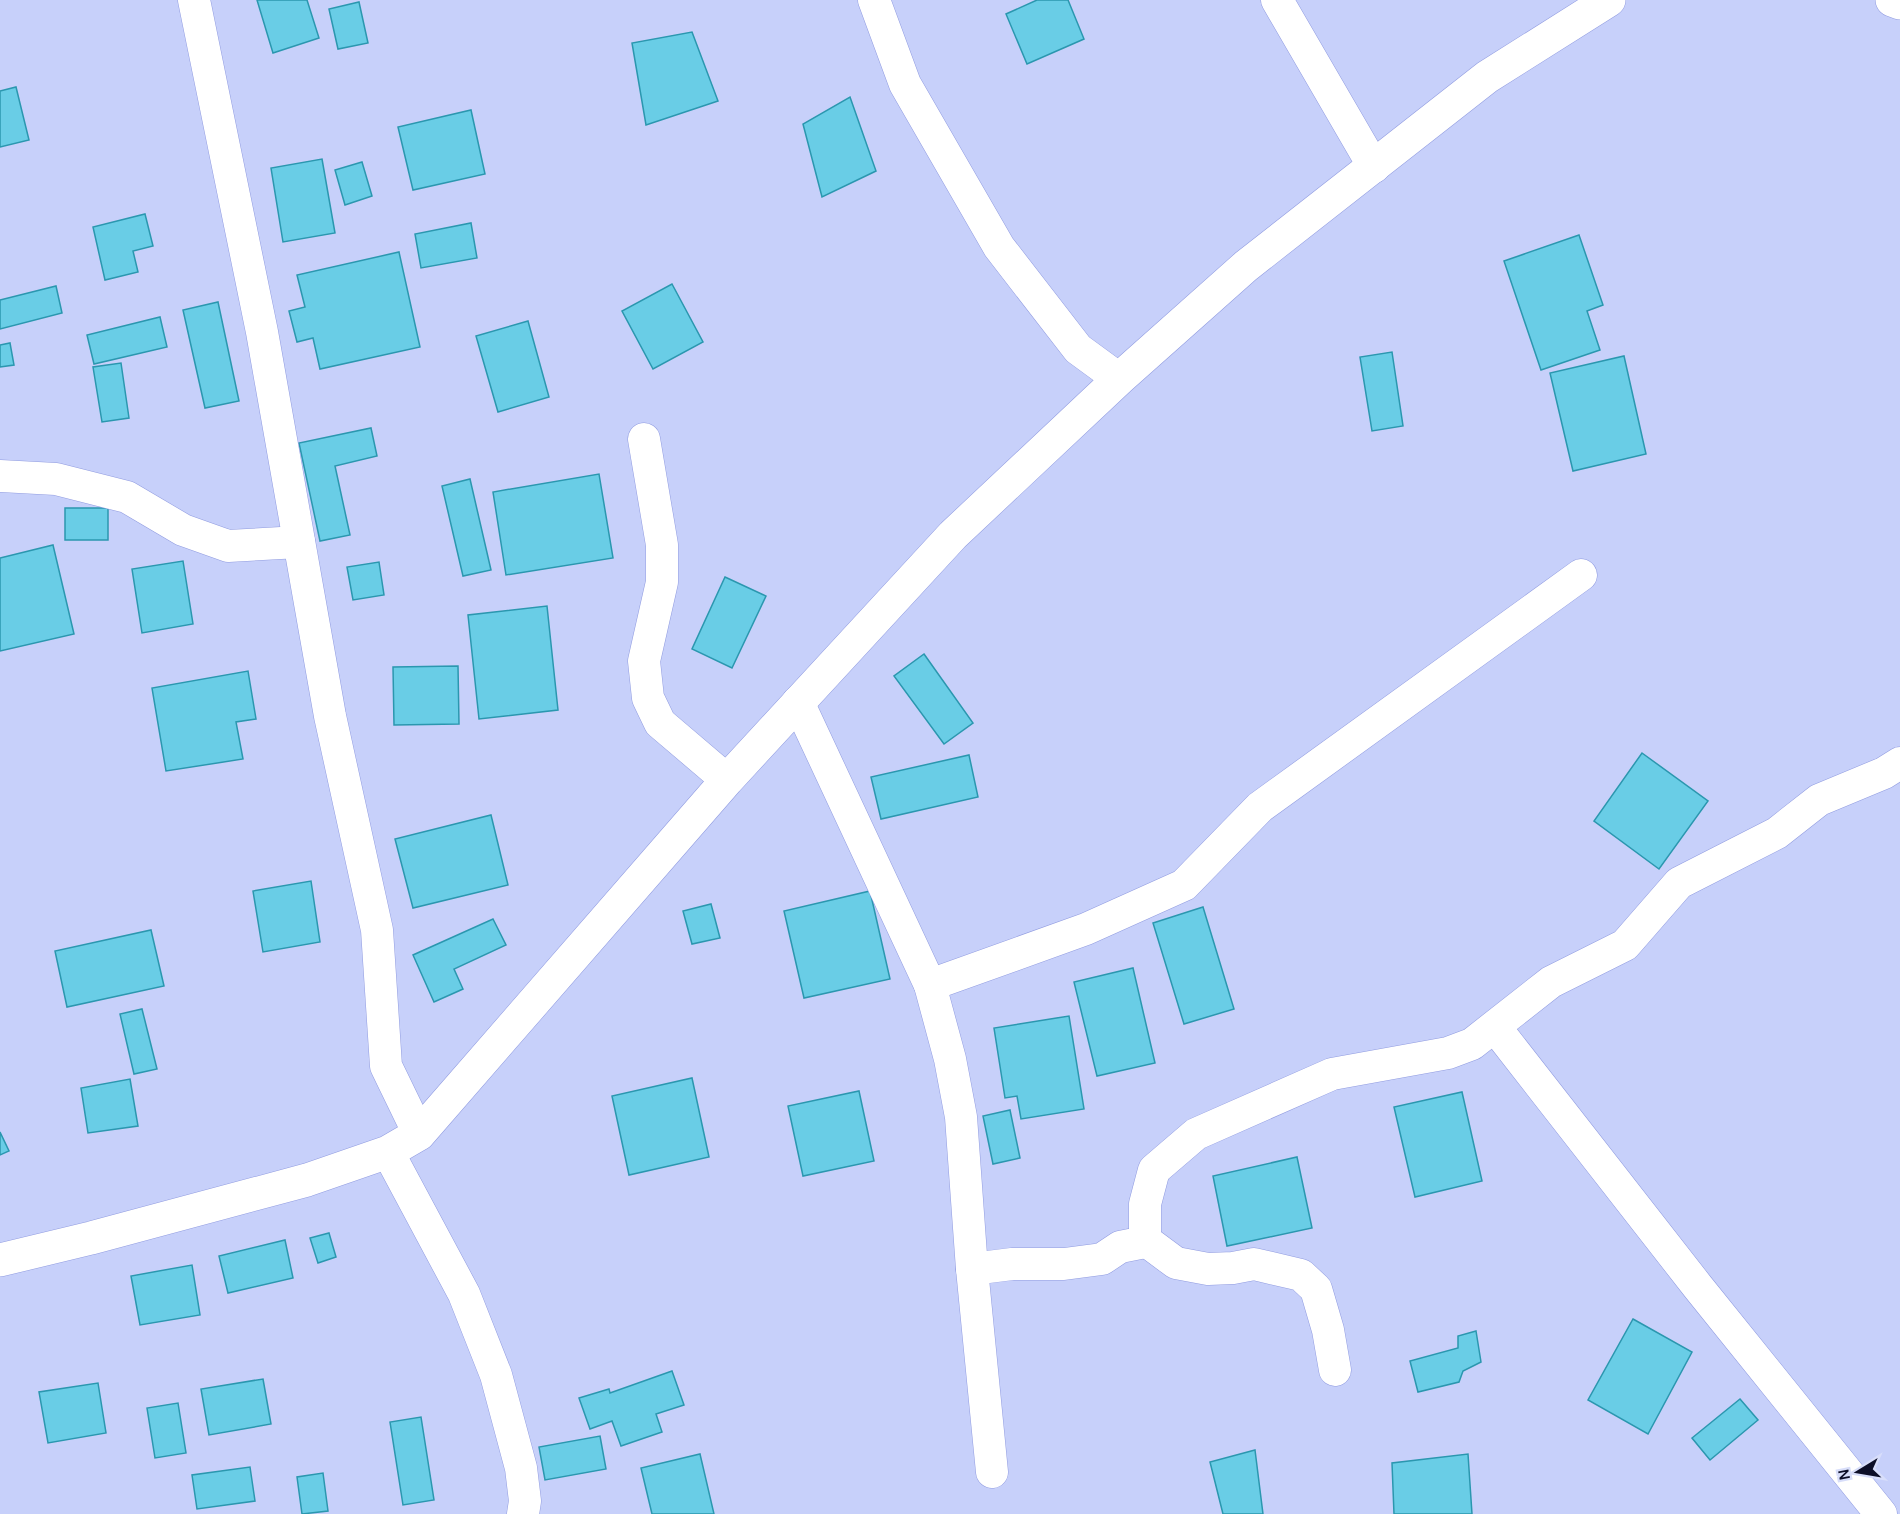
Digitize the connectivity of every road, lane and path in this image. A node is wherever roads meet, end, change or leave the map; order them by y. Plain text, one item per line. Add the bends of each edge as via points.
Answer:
1 (194, 0) edge
2 (874, 0) edge
3 (1277, 0) edge
4 (1609, 0) edge
5 (1892, 0) edge
6 (1900, 3) edge
7 (1374, 167) junction
8 (1119, 379) junction
9 (644, 439) dead end
10 (0, 476) edge
11 (299, 542) junction
12 (1581, 575) dead end
13 (798, 702) junction
14 (1900, 763) edge
15 (727, 780) junction
16 (930, 985) junction
17 (1495, 1027) junction
18 (419, 1134) junction
19 (388, 1152) junction
20 (1145, 1240) junction
21 (0, 1260) edge
22 (972, 1269) junction
23 (1335, 1370) dead end
24 (992, 1472) dead end
25 (523, 1514) edge
26 (1881, 1514) edge

1 - 11 street via 262,332
2 - 8 street via 905,84 999,247 1078,350
3 - 7 street
4 - 7 street via 1487,77
5 - 6 street
7 - 8 street via 1246,266
8 - 13 street via 953,535
9 - 15 street via 662,545 662,582 644,661 648,698 660,723
10 - 11 street via 56,479 127,497 183,530 228,546
11 - 18 street via 330,716 377,930 386,1066
12 - 16 street via 1260,807 1184,885 1086,930
13 - 15 street
13 - 16 street
14 - 17 street via 1820,800 1777,833 1679,883 1625,945 1551,982
15 - 18 street
16 - 22 street via 961,1117
17 - 20 street via 1472,1044 1448,1053 1332,1074 1196,1134 1154,1170 1145,1204
17 - 26 street
18 - 19 street
19 - 21 street via 307,1180
19 - 25 street via 464,1294 496,1375 521,1468
20 - 22 street via 1120,1247 1102,1258
20 - 23 street via 1176,1263 1208,1269 1254,1264 1301,1275 1316,1289
22 - 24 street

